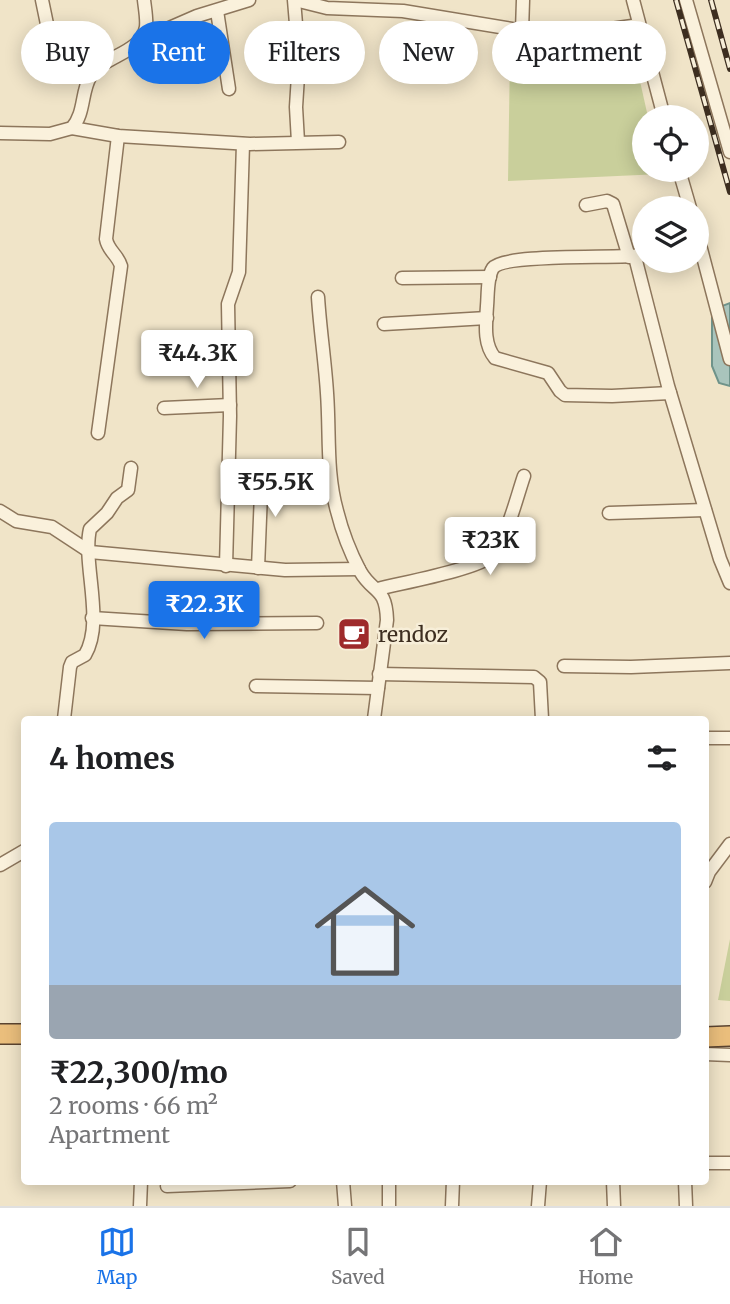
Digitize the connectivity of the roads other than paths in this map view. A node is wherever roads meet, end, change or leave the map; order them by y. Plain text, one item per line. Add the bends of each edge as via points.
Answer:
1 (42, 0) edge
2 (145, 0) edge
3 (249, 0) edge
4 (295, 0) edge
5 (523, 0) edge
6 (633, 0) edge
7 (686, 0) edge
8 (331, 4) edge
9 (217, 11) junction
10 (46, 21) edge
11 (146, 21) edge
12 (186, 21) edge
13 (522, 21) edge
14 (638, 21) edge
15 (492, 26) edge
16 (88, 84) edge
17 (655, 84) edge
18 (229, 89) dead end
19 (661, 105) edge
20 (72, 128) junction
21 (0, 133) edge
22 (118, 136) junction
23 (298, 142) junction
24 (339, 142) dead end
25 (243, 144) junction
26 (730, 152) edge
27 (586, 205) dead end
28 (632, 247) edge
29 (632, 256) edge
30 (640, 273) edge
31 (707, 273) edge
32 (490, 277) junction
33 (402, 278) dead end
34 (318, 297) dead end
35 (487, 318) junction
36 (384, 324) dead end
37 (730, 359) edge
38 (670, 393) junction
39 (230, 405) junction
40 (164, 408) dead end
41 (98, 433) dead end
42 (131, 468) dead end
43 (262, 468) dead end
44 (524, 476) dead end
45 (705, 510) junction
46 (0, 511) edge
47 (608, 513) dead end
48 (90, 552) junction
49 (226, 566) junction
50 (258, 568) junction
51 (359, 569) junction
52 (730, 583) edge
53 (378, 589) junction
54 (92, 618) junction
55 (317, 623) dead end
56 (730, 663) edge
57 (564, 666) dead end
58 (379, 674) junction
59 (256, 686) dead end
60 (378, 688) junction
61 (64, 716) edge
62 (374, 716) edge
63 (542, 716) edge
64 (709, 738) edge
65 (730, 738) edge
66 (730, 844) edge
67 (21, 853) edge
68 (711, 859) edge
69 (0, 865) edge
70 (0, 1034) edge
71 (21, 1034) edge
72 (730, 1036) edge
73 (709, 1037) edge
74 (709, 1054) edge
75 (730, 1055) edge
76 (709, 1163) edge
77 (730, 1163) edge
78 (141, 1185) edge
79 (192, 1185) edge
80 (343, 1185) edge
81 (389, 1185) edge
82 (453, 1185) edge
83 (540, 1185) edge
84 (613, 1185) edge
85 (685, 1185) edge
86 (167, 1186) dead end
87 (140, 1206) edge
88 (345, 1206) edge
89 (389, 1206) edge
90 (452, 1206) edge
91 (538, 1206) edge
92 (614, 1206) edge
93 (686, 1206) edge

1 - 10 street
2 - 11 street
3 - 9 street
4 - 8 street
4 - 23 street
5 - 13 street
6 - 14 street
7 - 26 street
8 - 15 street
9 - 12 street
9 - 18 street
16 - 20 street
17 - 19 street
20 - 21 street via 50,134
20 - 22 street
22 - 25 street
22 - 41 street via 106,239 121,266
23 - 24 street
23 - 25 street
25 - 39 street via 239,272 228,304
27 - 28 street via 613,204
29 - 32 street via 508,261 492,269
30 - 38 street
31 - 37 street
32 - 33 street
32 - 35 street
34 - 51 street via 332,484 342,528
35 - 36 street
35 - 38 street via 488,345 495,358 543,369 565,394
38 - 45 street
39 - 40 street
39 - 49 street
42 - 48 street via 128,490 90,529
43 - 50 street
44 - 53 street via 493,554 476,565
45 - 47 street
45 - 52 street
46 - 48 street via 16,521 52,527
48 - 49 street
48 - 54 street
49 - 50 street
50 - 51 street
51 - 53 street
53 - 58 street via 387,620
54 - 55 street via 187,624
54 - 61 street via 88,651 70,667
56 - 57 street
58 - 60 street
58 - 63 street via 534,677 540,682
59 - 60 street
60 - 62 street
64 - 65 street
66 - 68 street
67 - 69 street
70 - 71 highway
72 - 73 highway
74 - 75 street
76 - 77 street
78 - 87 street
79 - 86 street
80 - 88 street
81 - 89 street
82 - 90 street
83 - 91 street
84 - 92 street
85 - 93 street

